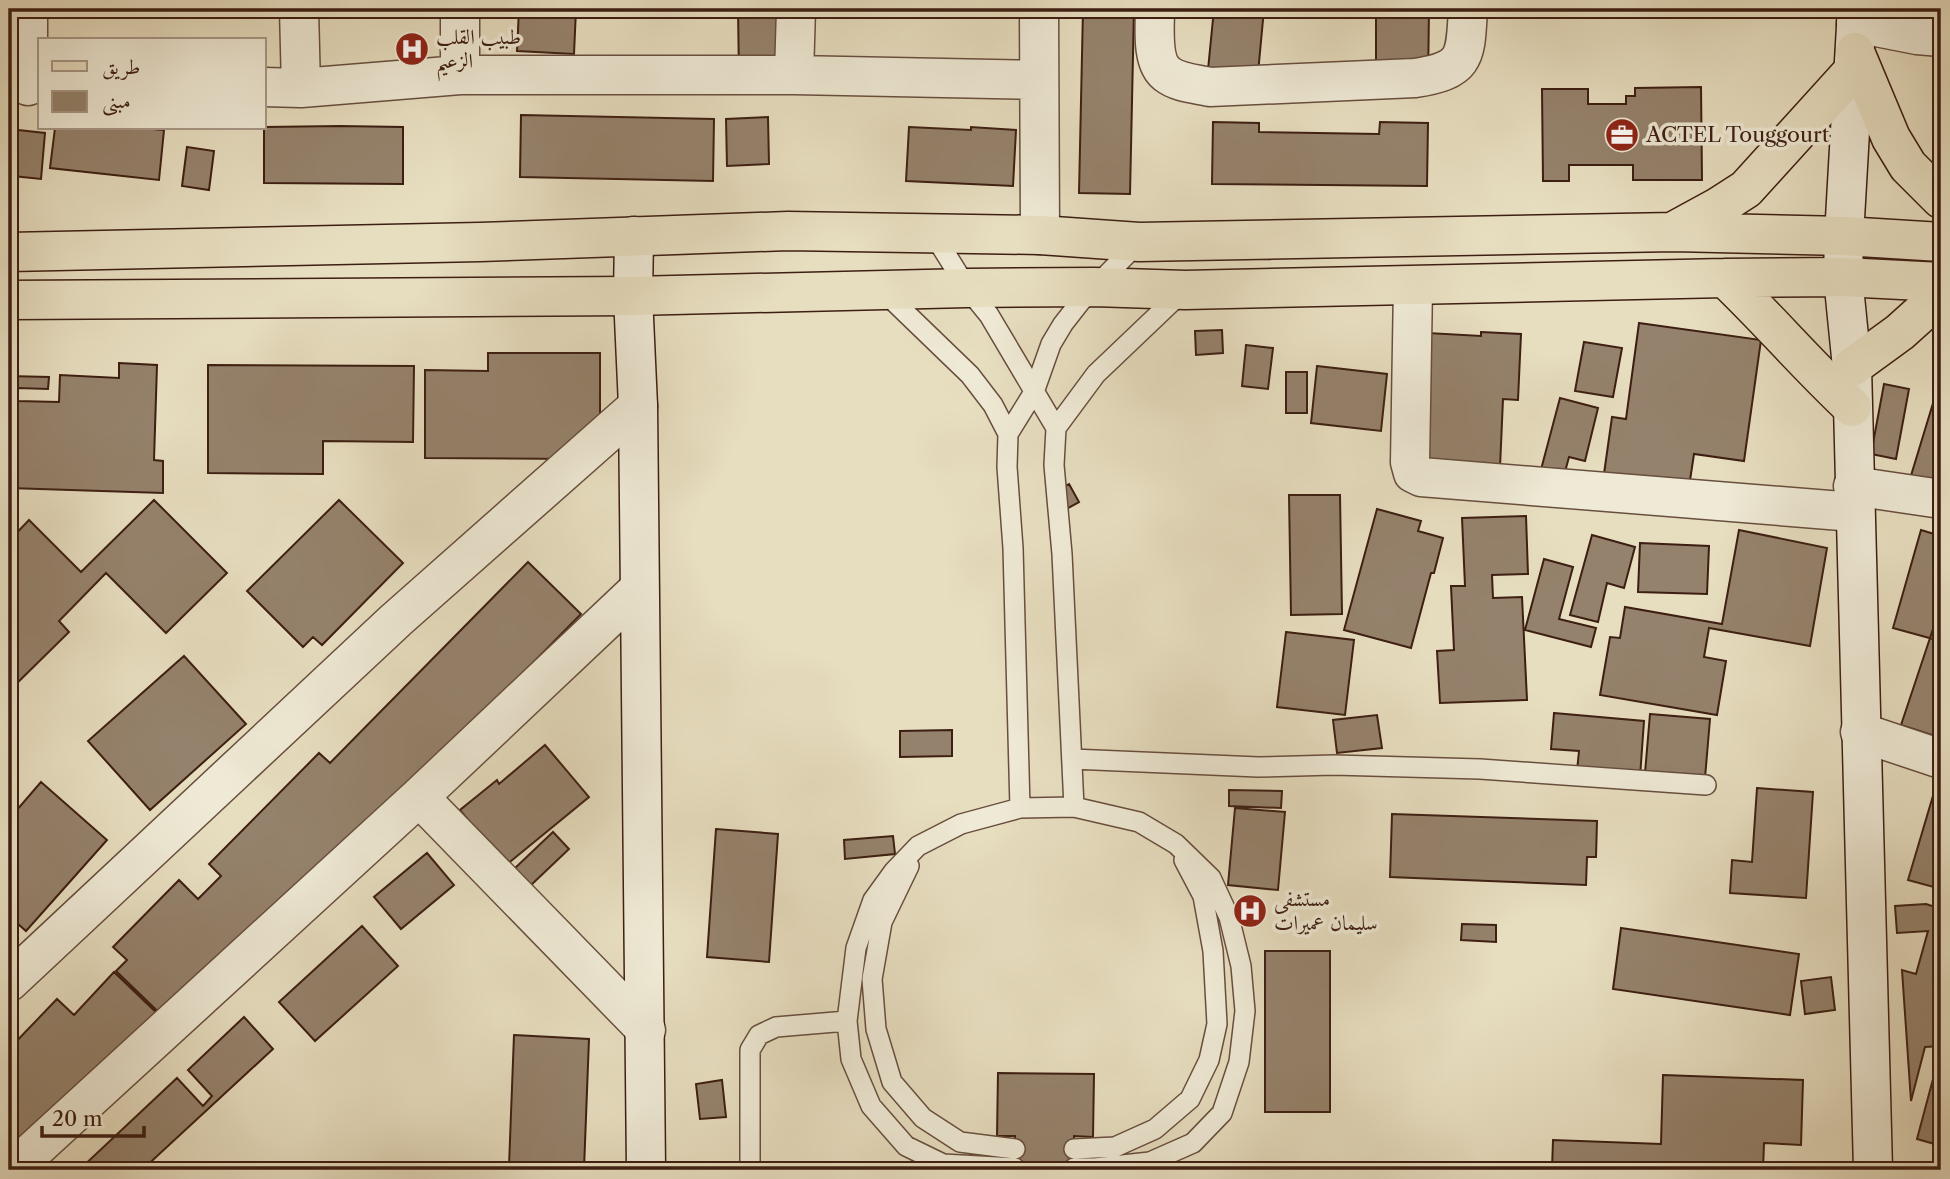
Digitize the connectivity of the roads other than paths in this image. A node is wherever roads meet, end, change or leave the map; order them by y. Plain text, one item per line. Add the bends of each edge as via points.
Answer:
1 (28, 9) edge
2 (299, 9) edge
3 (460, 9) edge
4 (796, 9) edge
5 (1039, 9) edge
6 (1155, 9) edge
7 (1468, 9) edge
8 (1941, 37) edge
9 (1855, 39) edge
10 (460, 75) junction
11 (794, 75) junction
12 (1039, 80) junction
13 (26, 86) edge
14 (283, 88) edge
15 (1941, 199) edge
16 (1674, 232) junction
17 (934, 235) junction
18 (1040, 235) junction
19 (634, 236) junction
20 (1843, 236) junction
21 (1139, 242) junction
22 (1941, 242) edge
23 (9, 251) edge
24 (1843, 277) junction
25 (1725, 278) junction
26 (1941, 282) edge
27 (1413, 286) junction
28 (1094, 287) junction
29 (967, 288) junction
30 (882, 290) junction
31 (1185, 290) junction
32 (1941, 295) edge
33 (633, 296) junction
34 (9, 300) edge
35 (1852, 367) junction
36 (1034, 392) junction
37 (638, 406) junction
38 (1852, 407) junction
39 (1056, 428) junction
40 (1007, 434) junction
41 (1854, 499) junction
42 (1941, 499) edge
43 (639, 590) junction
44 (1860, 732) junction
45 (1941, 759) edge
46 (1072, 760) junction
47 (1706, 785) dead end
48 (419, 797) junction
49 (1074, 807) junction
50 (1020, 808) junction
51 (1176, 844) junction
52 (918, 846) junction
53 (9, 982) edge
54 (847, 1021) junction
55 (646, 1030) junction
56 (26, 1166) edge
57 (642, 1166) edge
58 (750, 1170) edge
59 (1873, 1170) edge

1 - 13 street
2 - 14 street
3 - 10 street
4 - 11 street
5 - 12 street
6 - 7 street via 1158,60 1166,74 1210,87 1434,75 1462,56
8 - 9 street
9 - 15 main road via 1892,138 1908,166
9 - 16 main road via 1746,189
9 - 20 street
10 - 11 street
10 - 14 street
11 - 12 street
12 - 18 street
16 - 20 main road
16 - 21 main road
17 - 18 main road
17 - 19 main road via 788,231
17 - 29 lane
18 - 21 main road
19 - 23 main road
19 - 33 street
20 - 22 main road
20 - 24 street
21 - 28 lane
24 - 25 main road
24 - 26 main road
24 - 35 street
25 - 27 main road
25 - 38 main road
27 - 31 main road
27 - 41 street via 1410,462 1413,473 1421,477
28 - 29 main road
28 - 31 main road
28 - 36 lane via 1051,344
29 - 30 main road
29 - 36 lane via 989,315
30 - 33 main road
30 - 40 lane via 970,375 993,405
31 - 39 lane via 1096,374
32 - 35 main road
33 - 34 main road
33 - 37 street
35 - 38 street
36 - 39 lane
36 - 40 lane
37 - 43 street
37 - 53 street via 396,620
38 - 41 street
39 - 46 lane
40 - 50 lane
41 - 42 street
41 - 44 street
43 - 48 street
43 - 55 street
44 - 45 street
44 - 59 street
46 - 47 lane via 1480,769
46 - 49 lane
48 - 55 street
48 - 56 street
49 - 50 lane
49 - 51 lane via 1139,822
50 - 52 lane via 961,824
51 - 51 lane via 1203,896 1213,951 1217,1024 1209,1060 1190,1099 1155,1129 1074,1158 1095,1168 1150,1161 1193,1143 1222,1113 1239,1062 1245,1011 1241,966 1229,917 1210,878
52 - 54 lane via 873,900 856,948
52 - 54 lane via 882,922 872,979 876,1029 892,1082 923,1118 960,1142 1015,1158 943,1164 905,1146 871,1106 851,1059
54 - 58 lane via 776,1027 759,1035 750,1051
55 - 57 street

